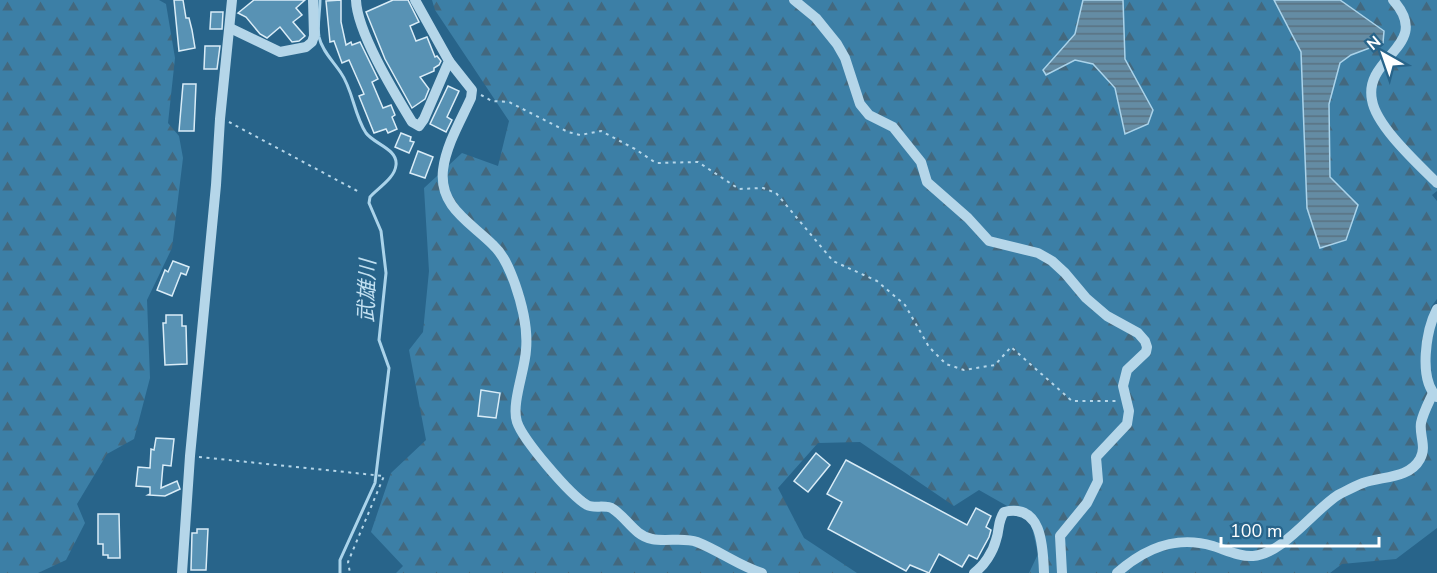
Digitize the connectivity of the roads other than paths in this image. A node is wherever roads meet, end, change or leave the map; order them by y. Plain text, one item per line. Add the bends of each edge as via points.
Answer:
1 (232, 0) edge
2 (313, 0) edge
3 (356, 0) edge
4 (416, 0) edge
5 (794, 0) edge
6 (1393, 0) edge
7 (230, 28) junction
8 (449, 61) junction
9 (1437, 183) edge
10 (1437, 309) edge
11 (1435, 395) edge
12 (183, 573) edge
13 (762, 573) edge
14 (974, 573) edge
15 (1044, 573) edge
16 (1062, 573) edge
17 (1117, 573) edge

1 - 7 street
2 - 7 street via 314,36 306,47 280,52
3 - 8 street via 357,12 377,58 412,122 419,126
4 - 8 street
5 - 16 street via 816,18 837,44 860,104 869,115 892,128 921,162 927,182 989,241 1038,253 1052,261 1086,298 1145,341 1146,352 1127,370 1123,386 1129,411 1126,424 1096,457 1098,481 1060,536
6 - 9 street via 1403,12 1406,33 1381,65 1372,83 1371,99 1377,116
7 - 12 street via 190,456
8 - 13 street via 472,90 443,170 445,195 452,207 494,245 516,285 525,322 526,350 517,421 529,444 588,506 611,508 642,536 695,541
10 - 11 street via 1431,320 1425,365
11 - 17 street via 1421,424 1421,458 1412,469 1363,483 1337,496 1265,553 1243,556 1201,542 1182,542 1142,554
14 - 15 street via 982,567 996,541 1004,512 1016,509 1028,514 1037,525

